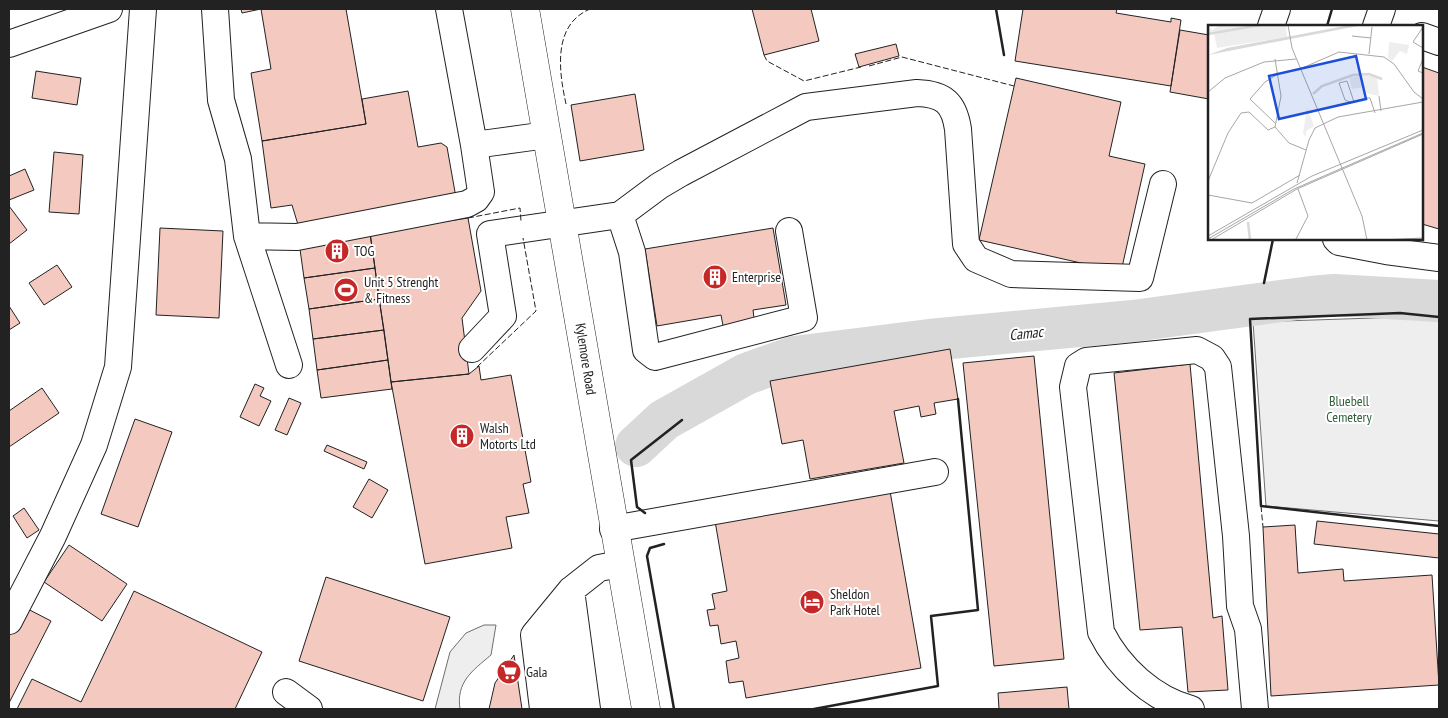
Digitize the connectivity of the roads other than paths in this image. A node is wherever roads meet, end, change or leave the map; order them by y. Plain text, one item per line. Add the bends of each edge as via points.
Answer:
1 (109, 9) edge
2 (143, 9) edge
3 (215, 9) edge
4 (449, 9) edge
5 (525, 9) edge
6 (1277, 9) edge
7 (1271, 25) edge
8 (1423, 36) edge
9 (1439, 42) edge
10 (9, 44) edge
11 (546, 135) junction
12 (474, 145) junction
13 (1164, 184) dead end
14 (620, 215) junction
15 (562, 223) junction
16 (789, 232) dead end
17 (247, 236) junction
18 (1337, 240) edge
19 (1439, 258) edge
20 (472, 349) dead end
21 (289, 365) dead end
22 (935, 472) dead end
23 (613, 529) junction
24 (620, 564) junction
25 (570, 590) junction
26 (554, 610) junction
27 (9, 621) edge
28 (286, 692) dead end
29 (309, 709) edge
30 (542, 709) edge
31 (566, 709) edge
32 (587, 709) edge
33 (646, 709) edge
34 (1191, 709) edge
35 (1255, 709) edge

1 - 10 street
2 - 27 street via 118,367 94,445 53,536
3 - 17 street via 221,100 238,159
4 - 12 street
5 - 11 main road, Kylemore Road
6 - 7 street
8 - 9 street
11 - 12 street
11 - 15 main road, Kylemore Road
12 - 17 street via 482,192 467,204 297,237
13 - 14 street via 1140,278 1011,274 976,259 966,244 956,114 940,98 917,93 806,107 681,173
14 - 15 street
14 - 16 street via 632,252 646,350 655,357 804,318
15 - 20 street via 490,234 503,316
15 - 23 main road, Kylemore Road
17 - 21 street
18 - 19 street
22 - 23 street
23 - 24 main road, Kylemore Road
24 - 25 street via 599,568
24 - 33 main road, Kylemore Road
25 - 26 street
25 - 32 street
26 - 30 street via 534,635
26 - 31 street
28 - 29 street
34 - 35 street via 1162,699 1145,686 1112,650 1101,632 1073,386 1078,366 1086,361 1197,350 1212,358 1218,367 1240,606 1248,629

